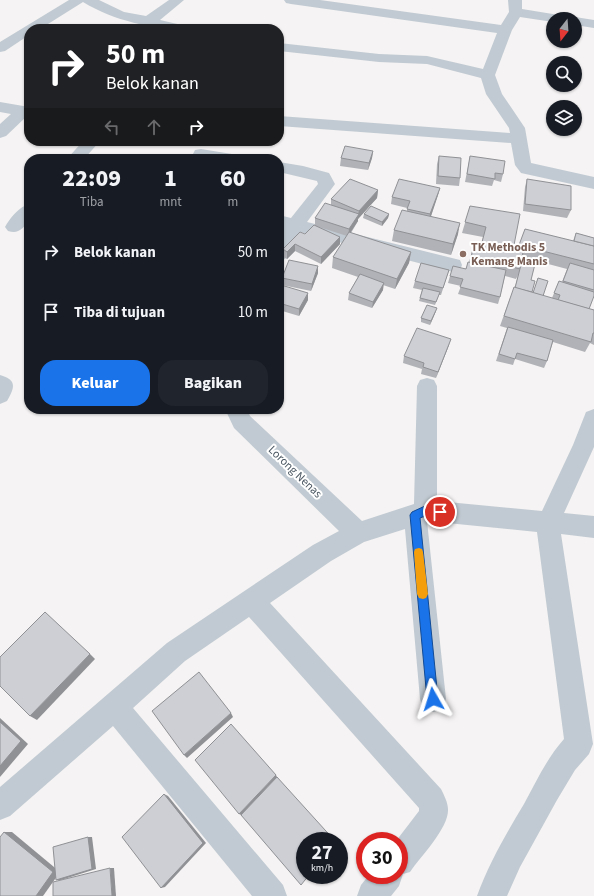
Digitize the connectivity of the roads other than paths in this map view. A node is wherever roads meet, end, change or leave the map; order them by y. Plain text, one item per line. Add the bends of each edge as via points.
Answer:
1 (78, 0) edge
2 (88, 0) edge
3 (177, 0) edge
4 (291, 0) edge
5 (515, 6) edge
6 (546, 15) edge
7 (149, 21) junction
8 (582, 22) edge
9 (37, 24) edge
10 (161, 24) edge
11 (594, 24) edge
12 (505, 30) junction
13 (24, 31) edge
14 (4, 41) edge
15 (24, 45) edge
16 (284, 48) edge
17 (488, 75) junction
18 (0, 107) edge
19 (24, 112) edge
20 (24, 114) edge
21 (284, 121) edge
22 (0, 133) edge
23 (518, 139) junction
24 (87, 146) edge
25 (202, 151) edge
26 (80, 154) edge
27 (213, 154) edge
28 (284, 168) edge
29 (594, 183) edge
30 (24, 216) edge
31 (287, 223) edge
32 (14, 227) dead end
33 (284, 235) edge
34 (453, 265) edge
35 (0, 383) edge
36 (428, 386) dead end
37 (0, 395) edge
38 (238, 414) edge
39 (594, 418) edge
40 (420, 513) junction
41 (548, 523) junction
42 (594, 527) edge
43 (358, 532) junction
44 (251, 601) junction
45 (433, 699) dead end
46 (114, 706) junction
47 (586, 746) edge
48 (0, 806) edge
49 (408, 849) edge
50 (381, 884) edge
51 (272, 896) edge
52 (372, 896) edge
53 (492, 896) edge

1 - 9 street
2 - 7 street via 120,15
3 - 7 street
4 - 12 street
5 - 6 street
5 - 12 street
7 - 10 street
8 - 11 street
12 - 17 street
13 - 14 street
14 - 15 street
16 - 17 street via 379,58 427,60
17 - 23 street via 494,94 517,128
18 - 19 street
20 - 22 street
21 - 23 street
23 - 29 street via 523,164 527,169
24 - 26 street
25 - 27 street
28 - 31 street via 323,176 327,184
30 - 32 street
31 - 33 street
31 - 34 street
35 - 37 street via 3,390
36 - 40 street
38 - 43 street, Lorong Nenas via 242,422
39 - 41 street
40 - 41 street
40 - 43 street
40 - 45 street
41 - 42 street
41 - 47 street
43 - 44 street
44 - 46 street via 176,652
44 - 49 street via 431,799 433,817
46 - 48 street
46 - 51 street
47 - 53 street via 571,753 544,796 498,877
50 - 52 street

